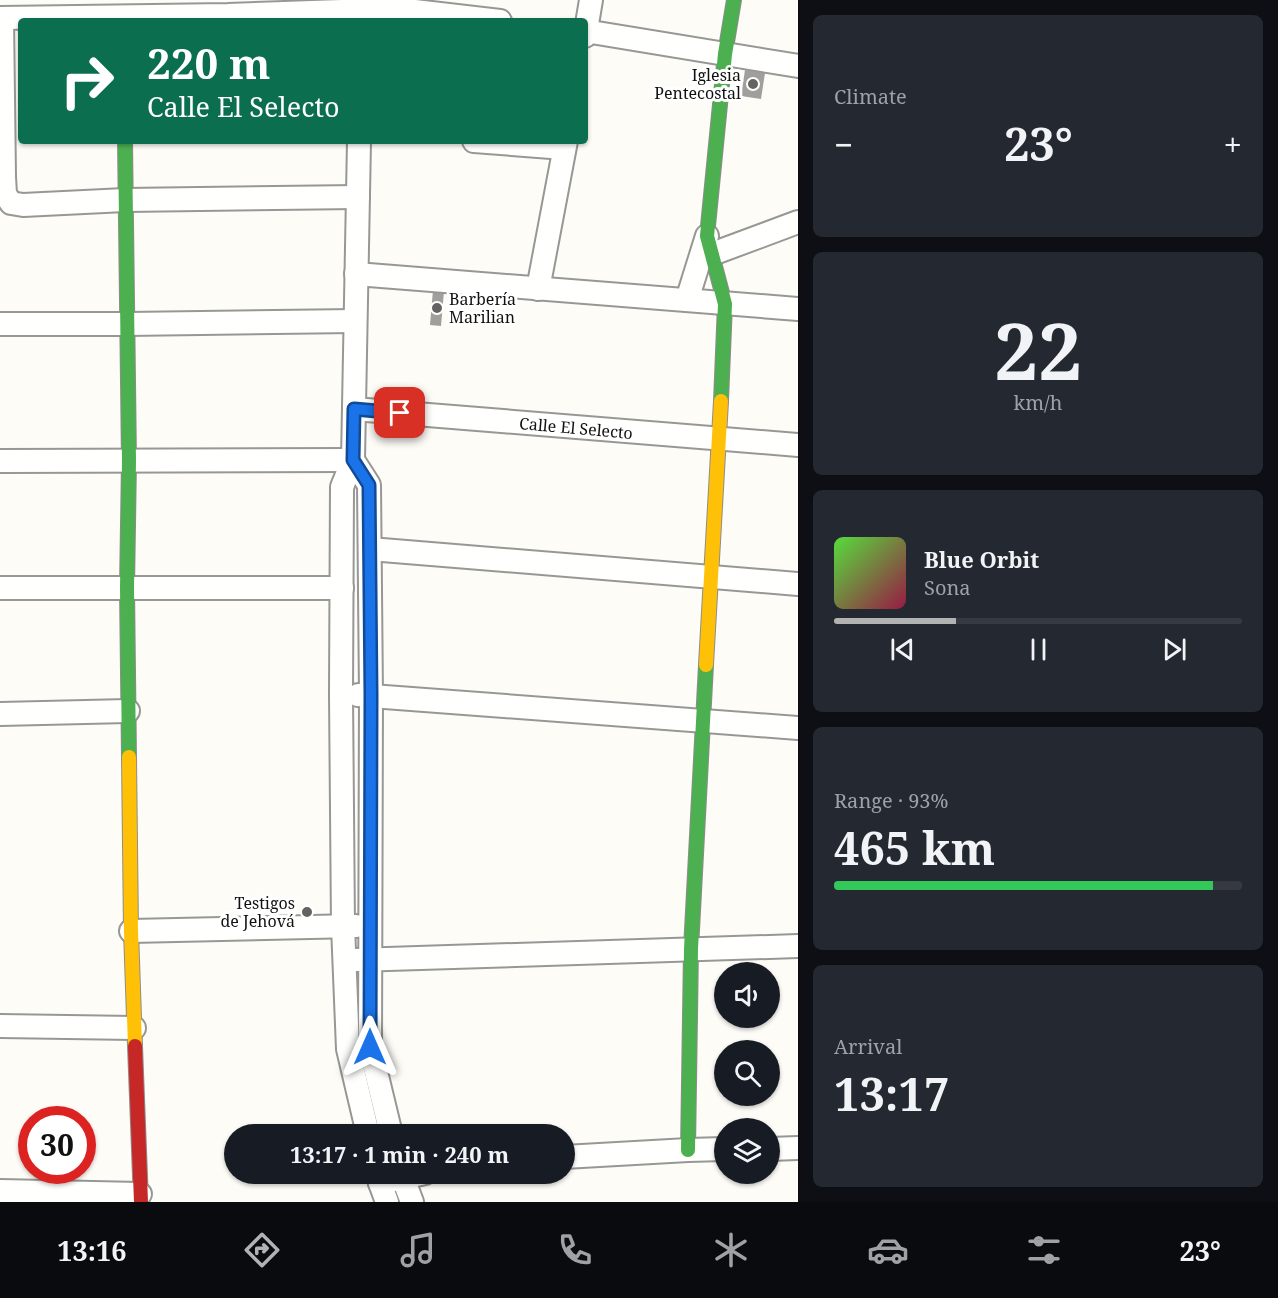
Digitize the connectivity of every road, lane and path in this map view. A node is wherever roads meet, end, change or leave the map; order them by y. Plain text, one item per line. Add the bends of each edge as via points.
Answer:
1 (591, 0) edge
2 (734, 0) edge
3 (361, 11) edge
4 (112, 14) edge
5 (1, 18) edge
6 (474, 18) edge
7 (588, 18) edge
8 (588, 33) edge
9 (725, 54) junction
10 (798, 66) edge
11 (124, 144) edge
12 (358, 144) edge
13 (565, 144) edge
14 (358, 196) junction
15 (125, 200) junction
16 (5, 203) edge
17 (798, 222) edge
18 (710, 245) junction
19 (356, 274) junction
20 (538, 289) junction
21 (687, 300) junction
22 (725, 304) junction
23 (798, 309) edge
24 (355, 321) junction
25 (0, 324) edge
26 (127, 324) junction
27 (354, 409) junction
28 (720, 440) junction
29 (798, 445) edge
30 (353, 460) junction
31 (0, 461) edge
32 (129, 461) junction
33 (370, 549) junction
34 (711, 578) junction
35 (798, 584) edge
36 (0, 588) edge
37 (127, 588) junction
38 (342, 588) junction
39 (341, 694) junction
40 (371, 695) junction
41 (128, 711) junction
42 (0, 714) edge
43 (702, 721) junction
44 (798, 729) edge
45 (343, 926) junction
46 (370, 927) junction
47 (131, 931) junction
48 (798, 946) edge
49 (691, 949) junction
50 (345, 960) junction
51 (370, 960) junction
52 (0, 1026) edge
53 (134, 1028) junction
54 (366, 1124) edge
55 (389, 1124) edge
56 (798, 1148) edge
57 (714, 1149) edge
58 (780, 1149) edge
59 (688, 1150) junction
60 (575, 1156) edge
61 (404, 1184) edge
62 (0, 1191) edge
63 (141, 1198) edge
64 (412, 1202) edge

1 - 7 street
2 - 9 street
3 - 4 street
3 - 6 street via 398,9
4 - 5 street
5 - 16 street
8 - 9 street
9 - 10 street
9 - 18 street
11 - 15 street
12 - 14 street
13 - 20 street
14 - 15 street
14 - 19 street
15 - 16 street
15 - 26 street
17 - 18 street
18 - 21 street
18 - 22 street
19 - 20 street
19 - 24 street
20 - 21 street
21 - 22 street
22 - 23 street
22 - 28 street
24 - 26 street
24 - 27 street
25 - 26 street
26 - 32 street
27 - 28 street, Calle El Selecto
27 - 30 street
28 - 29 street, Calle El Selecto
28 - 34 street
30 - 32 street
30 - 33 street via 369,485
30 - 38 street via 342,487
31 - 32 street
32 - 37 street
33 - 34 street
33 - 40 street
34 - 35 street
34 - 43 street
36 - 37 street
37 - 38 street
37 - 41 street
38 - 39 street
39 - 40 street
39 - 45 street
40 - 43 street
40 - 46 street
41 - 42 street
41 - 47 street
43 - 44 street
43 - 49 street
45 - 46 street
45 - 47 street
45 - 50 street
46 - 51 street
47 - 53 street
48 - 49 street
49 - 51 street
49 - 59 street
50 - 51 street
50 - 54 street via 348,1049
51 - 55 street via 370,1047
52 - 53 street
53 - 63 street
56 - 58 street
57 - 59 street
59 - 60 street
61 - 64 street
62 - 63 street

